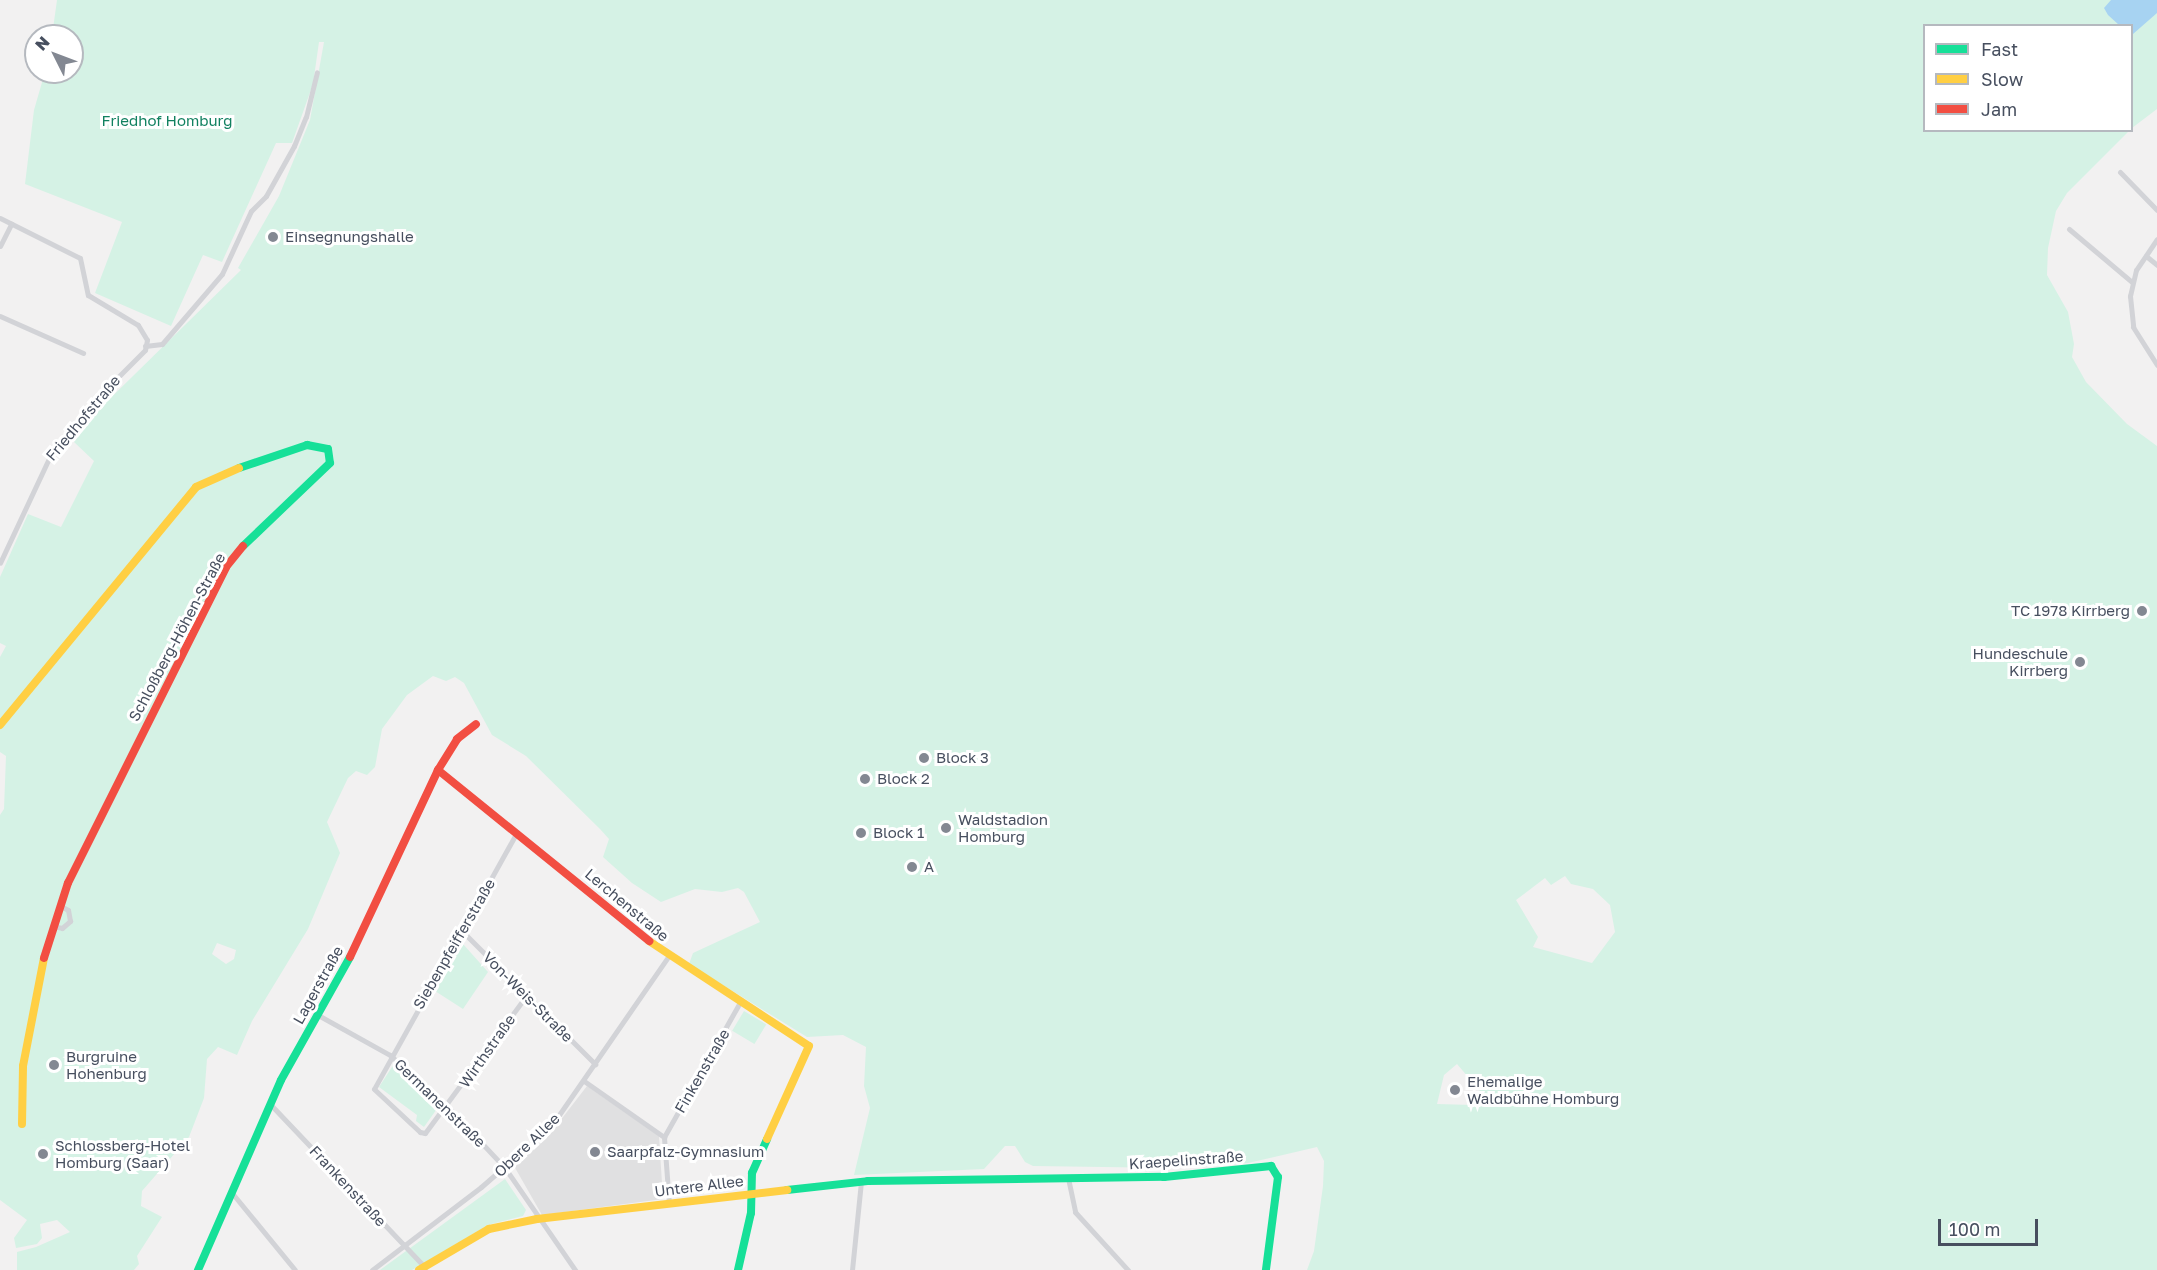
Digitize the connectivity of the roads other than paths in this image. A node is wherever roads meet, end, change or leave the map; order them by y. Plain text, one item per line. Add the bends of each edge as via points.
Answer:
1 (317, 72) dead end
2 (2120, 172) dead end
3 (2157, 210) edge
4 (0, 218) edge
5 (11, 224) junction
6 (2069, 229) dead end
7 (2157, 239) edge
8 (0, 246) edge
9 (2146, 256) junction
10 (2157, 265) edge
11 (2132, 282) junction
12 (0, 316) edge
13 (146, 346) junction
14 (83, 354) dead end
15 (2157, 365) edge
16 (0, 563) edge
17 (476, 724) dead end
18 (0, 725) edge
19 (438, 770) junction
20 (517, 832) junction
21 (59, 905) junction
22 (52, 926) junction
23 (461, 930) junction
24 (668, 957) junction
25 (526, 996) junction
26 (739, 1004) junction
27 (318, 1015) junction
28 (390, 1055) junction
29 (595, 1064) junction
30 (584, 1081) junction
31 (271, 1105) junction
32 (448, 1107) junction
33 (22, 1124) dead end
34 (664, 1137) junction
35 (505, 1168) junction
36 (995, 1178) joint
37 (1068, 1178) junction
38 (861, 1182) junction
39 (232, 1193) junction
40 (750, 1194) junction
41 (669, 1204) junction
42 (537, 1220) junction
43 (405, 1247) junction
44 (422, 1268) edge
45 (198, 1270) edge
46 (295, 1270) edge
47 (372, 1270) edge
48 (575, 1270) edge
49 (738, 1270) edge
50 (852, 1270) edge
51 (1128, 1270) edge
52 (1266, 1270) edge

1 - 13 street, Friedhofstraße via 294,146 266,196 251,211 222,274 162,344
2 - 3 street
4 - 5 street
5 - 8 street
5 - 13 street via 80,258 88,295 138,325 147,340
6 - 11 street
7 - 9 street
9 - 10 street
9 - 11 street
11 - 15 street via 2133,327
12 - 14 street
13 - 16 street, Friedhofstraße via 51,454
17 - 19 street, Lagerstraße via 457,739
18 - 21 street, Schloßberg-Höhen-Straße via 196,487 209,478 307,445 328,449 330,463 326,469 241,548 226,567
19 - 20 street, Lerchenstraße
19 - 27 street, Lagerstraße via 359,939
20 - 23 street, Siebenpfeifferstraße
20 - 24 street, Lerchenstraße
21 - 22 street, Schloßberg-Höhen-Straße
21 - 22 street via 70,913 70,921 62,928
22 - 33 street, Schloßberg-Höhen-Straße via 24,1054
23 - 25 street, Von-Weis-Straße
23 - 28 street, Siebenpfeifferstraße
24 - 26 street, Lerchenstraße
24 - 29 street, Obere Allee
25 - 29 street, Von-Weis-Straße
25 - 32 street, Wirthstraße
26 - 34 street, Finkenstraße
26 - 40 street, Lerchenstraße via 809,1046 752,1173
27 - 28 street, Germanenstraße
27 - 31 street, Lagerstraße
28 - 32 street, Germanenstraße
28 - 32 street, Siebenpfeifferstraße via 374,1089 420,1132 425,1133
29 - 30 street, Obere Allee
30 - 34 street
30 - 35 street, Obere Allee via 552,1125
31 - 39 street, Lagerstraße
31 - 43 street, Frankenstraße
32 - 35 street, Germanenstraße
34 - 41 street
35 - 42 street, Germanenstraße
35 - 43 street, Obere Allee
36 - 37 street, Kraepelinstraße
36 - 38 street, Untere Allee
37 - 51 street via 1075,1212
37 - 52 street, Kraepelinstraße via 1200,1176 1271,1166 1278,1178
38 - 40 street, Untere Allee
38 - 50 street
39 - 45 street, Lagerstraße
39 - 46 street
40 - 41 street, Untere Allee
40 - 49 street via 751,1213
41 - 42 street, Untere Allee
42 - 44 street, Untere Allee via 489,1229
42 - 48 street, Germanenstraße
43 - 44 street, Frankenstraße
43 - 47 street, Obere Allee

